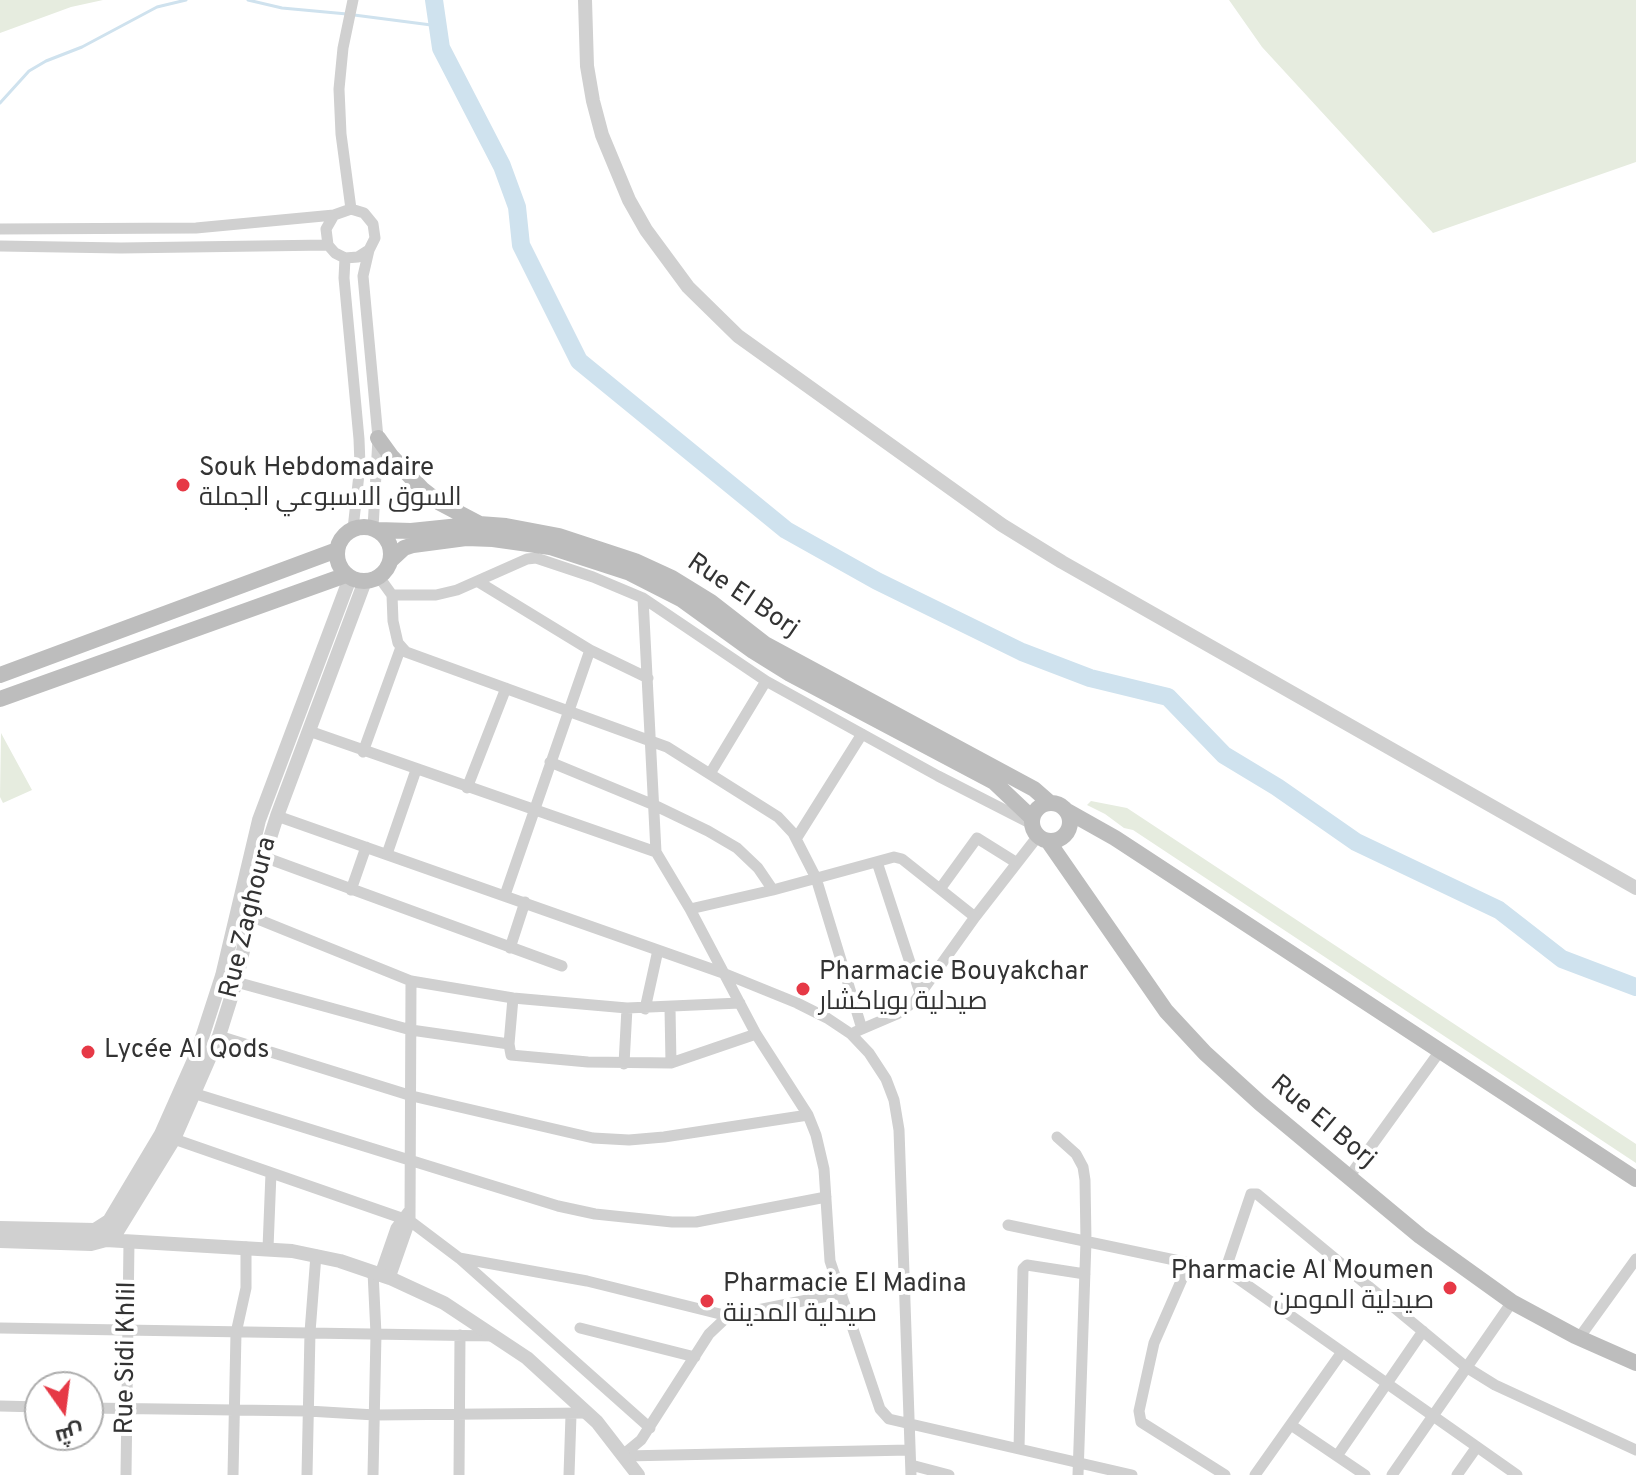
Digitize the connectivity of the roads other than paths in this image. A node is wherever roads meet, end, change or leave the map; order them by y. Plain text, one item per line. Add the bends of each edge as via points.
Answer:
1 (585, 0) edge
2 (352, 5) edge
3 (351, 209) junction
4 (334, 215) junction
5 (0, 229) edge
6 (328, 245) junction
7 (0, 246) edge
8 (369, 250) junction
9 (345, 258) junction
10 (378, 438) junction
11 (479, 524) junction
12 (353, 529) junction
13 (375, 529) junction
14 (337, 550) junction
15 (390, 561) junction
16 (360, 578) junction
17 (477, 581) junction
18 (392, 595) junction
19 (643, 598) junction
20 (83, 646) junction
21 (401, 647) junction
22 (590, 650) junction
23 (91, 666) junction
24 (0, 675) edge
25 (648, 678) junction
26 (766, 681) junction
27 (506, 688) junction
28 (0, 699) edge
29 (570, 711) junction
30 (309, 731) junction
31 (862, 734) junction
32 (651, 740) junction
33 (363, 752) junction
34 (550, 762) junction
35 (416, 770) junction
36 (711, 772) junction
37 (467, 788) junction
38 (1050, 803) junction
39 (654, 805) junction
40 (533, 811) junction
41 (1067, 811) junction
42 (277, 816) junction
43 (1038, 830) junction
44 (796, 839) junction
45 (366, 847) junction
46 (656, 852) junction
47 (387, 854) junction
48 (264, 857) junction
49 (877, 862) junction
50 (1017, 863) junction
51 (816, 878) junction
52 (1636, 888) edge
53 (940, 889) junction
54 (351, 890) junction
55 (773, 890) junction
56 (505, 895) junction
57 (525, 902) junction
58 (690, 909) junction
59 (250, 916) junction
60 (975, 917) junction
61 (510, 948) junction
62 (658, 950) junction
63 (562, 966) dead end
64 (723, 973) junction
65 (411, 981) junction
66 (236, 982) junction
67 (920, 993) junction
68 (513, 998) junction
69 (740, 1003) junction
70 (627, 1008) junction
71 (670, 1008) junction
72 (645, 1009) junction
73 (411, 1030) junction
74 (857, 1032) junction
75 (756, 1034) junction
76 (219, 1036) junction
77 (509, 1044) junction
78 (1440, 1051) junction
79 (671, 1063) junction
80 (624, 1064) junction
81 (196, 1094) junction
82 (412, 1096) junction
83 (808, 1115) junction
84 (1057, 1137) dead end
85 (174, 1139) junction
86 (411, 1162) junction
87 (271, 1173) junction
88 (1349, 1177) junction
89 (1636, 1179) edge
90 (826, 1197) junction
91 (407, 1217) junction
92 (1008, 1225) dead end
93 (0, 1228) edge
94 (101, 1235) junction
95 (0, 1241) edge
96 (129, 1241) junction
97 (1086, 1241) junction
98 (246, 1247) junction
99 (268, 1248) junction
100 (316, 1255) junction
101 (459, 1258) junction
102 (1636, 1259) edge
103 (1085, 1274) junction
104 (381, 1275) junction
105 (842, 1293) junction
106 (1512, 1302) junction
107 (728, 1316) junction
108 (0, 1328) edge
109 (127, 1328) junction
110 (580, 1328) dead end
111 (1423, 1331) junction
112 (310, 1332) junction
113 (236, 1333) junction
114 (376, 1334) junction
115 (460, 1335) junction
116 (495, 1336) junction
117 (1579, 1338) junction
118 (1342, 1352) junction
119 (695, 1357) junction
120 (1636, 1363) edge
121 (1466, 1367) junction
122 (1387, 1385) junction
123 (0, 1406) edge
124 (24, 1407) edge
125 (104, 1408) edge
126 (129, 1408) junction
127 (235, 1410) junction
128 (308, 1411) junction
129 (588, 1413) junction
130 (375, 1415) junction
131 (460, 1415) junction
132 (571, 1415) junction
133 (1430, 1416) junction
134 (910, 1424) junction
135 (1291, 1425) junction
136 (650, 1428) junction
137 (1476, 1448) junction
138 (1019, 1449) junction
139 (909, 1450) junction
140 (1636, 1450) edge
141 (624, 1455) junction
142 (1337, 1456) junction
143 (1078, 1469) edge
144 (911, 1470) edge
145 (126, 1475) edge
146 (233, 1475) edge
147 (307, 1475) edge
148 (373, 1475) edge
149 (459, 1475) edge
150 (569, 1475) edge
151 (638, 1475) edge
152 (949, 1475) edge
153 (1129, 1475) edge
154 (1225, 1475) edge
155 (1255, 1475) edge
156 (1365, 1475) edge
157 (1392, 1475) edge
158 (1457, 1475) edge
159 (1517, 1475) edge

1 - 52 street via 593,101 629,200 673,269 738,336 1026,540
2 - 3 street via 339,111
3 - 4 street
3 - 8 street via 364,213 373,224 375,238
4 - 5 street via 196,228
4 - 6 street via 326,229
6 - 7 street
6 - 9 street
8 - 9 street
8 - 10 street via 363,276
9 - 12 street via 360,465
10 - 11 main road via 422,489
10 - 13 street
11 - 13 main road, Rue El Borj
11 - 38 main road, Rue El Borj via 559,536 654,569 711,602 765,644 1034,789
12 - 13 main road
12 - 14 main road
13 - 15 main road via 389,543
14 - 16 main road via 338,563
14 - 20 main road
15 - 16 main road
15 - 43 main road, Rue El Borj via 413,545 493,539 550,547 630,573 681,599 790,674 994,782
16 - 18 street
16 - 23 main road
16 - 30 street, Rue Zaghoura
16 - 94 street, Rue Zaghoura via 259,820 222,976 197,1053 161,1134
17 - 18 street via 436,595
17 - 19 street via 536,558
17 - 22 street
18 - 21 street
19 - 25 street
19 - 26 street
20 - 23 main road
20 - 24 main road
21 - 27 street via 413,656
21 - 33 street
22 - 25 street
22 - 29 street
23 - 28 main road
25 - 32 street
26 - 31 street
26 - 36 street
27 - 29 street
27 - 37 street
29 - 32 street
29 - 34 street
30 - 33 street
30 - 42 street, Rue Zaghoura
31 - 43 street
31 - 44 street
32 - 36 street
32 - 39 street
33 - 35 street
34 - 39 street
34 - 40 street
35 - 37 street
35 - 47 street
36 - 44 street via 778,817
37 - 40 street
38 - 41 main road
38 - 43 main road via 1039,808
39 - 46 street
39 - 55 street via 737,848
40 - 46 street
40 - 56 street
41 - 43 main road via 1070,823 1060,839
41 - 78 main road
42 - 45 street
42 - 48 street, Rue Zaghoura
43 - 50 street
43 - 88 main road, Rue El Borj via 1166,1011 1237,1083
44 - 51 street
45 - 47 street
45 - 54 street
46 - 58 street
47 - 56 street
48 - 54 street
48 - 59 street, Rue Zaghoura
49 - 51 street
49 - 53 street via 902,859
49 - 67 street
50 - 53 street via 977,838
50 - 60 street
51 - 55 street
51 - 74 street
53 - 60 street
54 - 61 street
55 - 58 street
56 - 57 street
57 - 61 street
57 - 62 street
58 - 64 street
59 - 65 street
59 - 66 street, Rue Zaghoura
60 - 67 street
61 - 63 street
62 - 64 street
62 - 72 street
64 - 69 street
64 - 74 street
65 - 68 street
65 - 73 street
66 - 73 street
66 - 76 street, Rue Zaghoura
67 - 74 street via 906,1009
68 - 70 street
68 - 77 street
69 - 71 street
69 - 75 street
70 - 72 street
70 - 80 street
71 - 72 street
71 - 79 street
73 - 77 street
73 - 82 street
74 - 134 street via 886,1079 899,1130
75 - 79 street
75 - 83 street
76 - 81 street, Rue Zaghoura
76 - 82 street
77 - 80 street via 511,1055
78 - 88 street
78 - 89 main road
79 - 80 street
81 - 85 street, Rue Zaghoura
81 - 86 street
82 - 83 street via 593,1138 629,1140
82 - 86 street
83 - 90 street via 821,1152
84 - 97 street via 1083,1167
85 - 87 street
85 - 94 street, Rue Zaghoura via 118,1230
86 - 90 street via 558,1206 672,1222
86 - 91 street
87 - 91 street
87 - 99 street
88 - 106 main road, Rue El Borj
90 - 105 street via 827,1250
91 - 101 street
91 - 104 street
92 - 97 street
93 - 94 street
94 - 95 street via 91,1244
94 - 96 street
96 - 98 street
96 - 109 street, Rue Sidi Khlil
97 - 103 street
97 - 154 street via 1189,1263 1154,1343 1139,1411 1141,1422
98 - 99 street
98 - 113 street via 246,1288
99 - 100 street
100 - 104 street
100 - 112 street
101 - 107 street via 587,1281
101 - 136 street
102 - 117 street
103 - 138 street via 1024,1266
103 - 143 street
104 - 114 street
104 - 116 street via 444,1303
105 - 107 street
105 - 134 street via 880,1409 889,1419
106 - 117 main road, Rue El Borj
106 - 121 street
107 - 119 street
108 - 109 street
109 - 113 street
109 - 126 street, Rue Sidi Khlil
110 - 119 street
111 - 118 street via 1253,1193 1227,1270
111 - 121 street
111 - 122 street
112 - 113 street
112 - 114 street
112 - 128 street
113 - 127 street
114 - 115 street
114 - 130 street
115 - 116 street
115 - 131 street
116 - 129 street
117 - 120 main road, Rue El Borj
118 - 122 street
118 - 135 street
119 - 136 street
121 - 133 street
121 - 140 street
122 - 133 street
122 - 142 street
123 - 124 street
125 - 126 street
126 - 127 street
126 - 145 street, Rue Sidi Khlil
127 - 128 street
127 - 146 street
128 - 130 street
128 - 147 street
129 - 132 street
129 - 141 street
130 - 131 street
130 - 148 street
131 - 132 street
131 - 149 street
132 - 150 street
133 - 137 street
133 - 157 street
134 - 138 street
134 - 139 street
135 - 142 street
135 - 155 street
136 - 141 street
137 - 158 street
137 - 159 street
138 - 143 street
139 - 141 street
139 - 144 street
141 - 151 street
142 - 156 street
143 - 153 street
144 - 152 street

